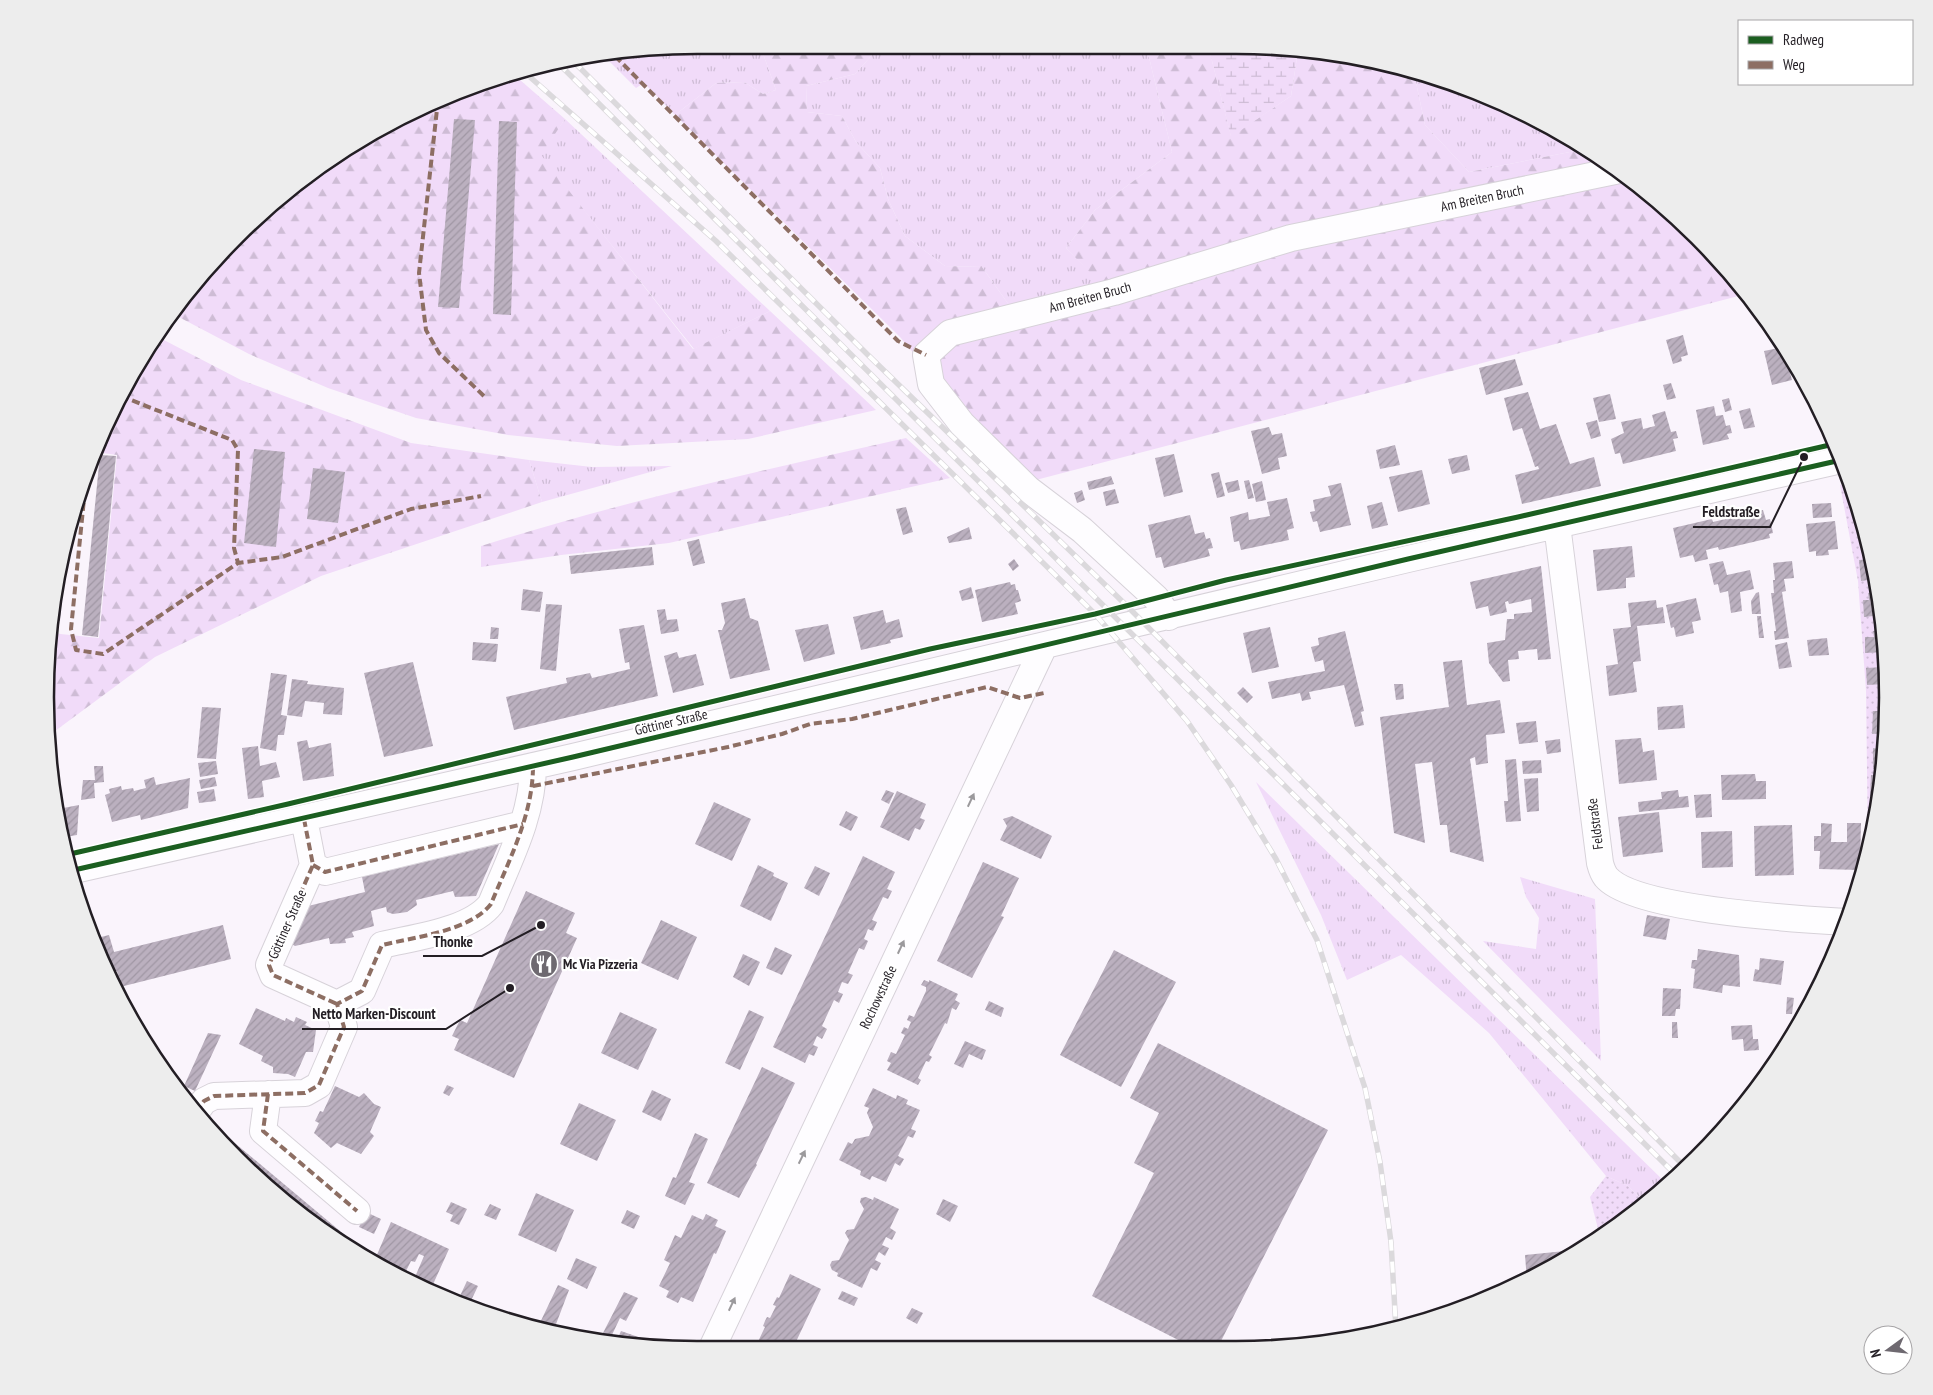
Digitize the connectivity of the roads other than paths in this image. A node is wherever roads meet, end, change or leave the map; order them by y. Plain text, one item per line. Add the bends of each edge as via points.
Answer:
1 (1607, 173) edge
2 (1834, 462) edge
3 (1558, 526) junction
4 (1169, 617) junction
5 (1044, 646) junction
6 (533, 766) junction
7 (304, 819) junction
8 (523, 824) junction
9 (313, 865) junction
10 (78, 869) edge
11 (1838, 922) edge
12 (337, 1004) junction
13 (268, 1094) junction
14 (201, 1106) edge
15 (357, 1211) dead end
16 (715, 1341) edge

1 - 4 street, Am Breiten Bruch via 1291,238 1114,292 950,333 926,355 931,384 962,424 1028,489 1082,530 1156,598
2 - 3 street, Göttiner Straße
3 - 4 street, Göttiner Straße
3 - 11 street, Feldstraße via 1600,863 1606,877 1629,891 1695,907
4 - 5 street, Göttiner Straße
5 - 6 street, Göttiner Straße
16 -> 5 street, Rochowstraße
6 - 7 street, Göttiner Straße
6 - 8 street via 533,786
7 - 9 street
7 - 10 street, Göttiner Straße
8 - 9 street via 325,872
8 - 12 street via 491,904 482,915 466,924 382,945 362,991
9 - 12 street, Göttiner Straße via 269,965 273,975
12 - 13 street via 344,1028 318,1085 305,1092
13 - 14 street via 214,1096
13 - 15 street via 263,1131

